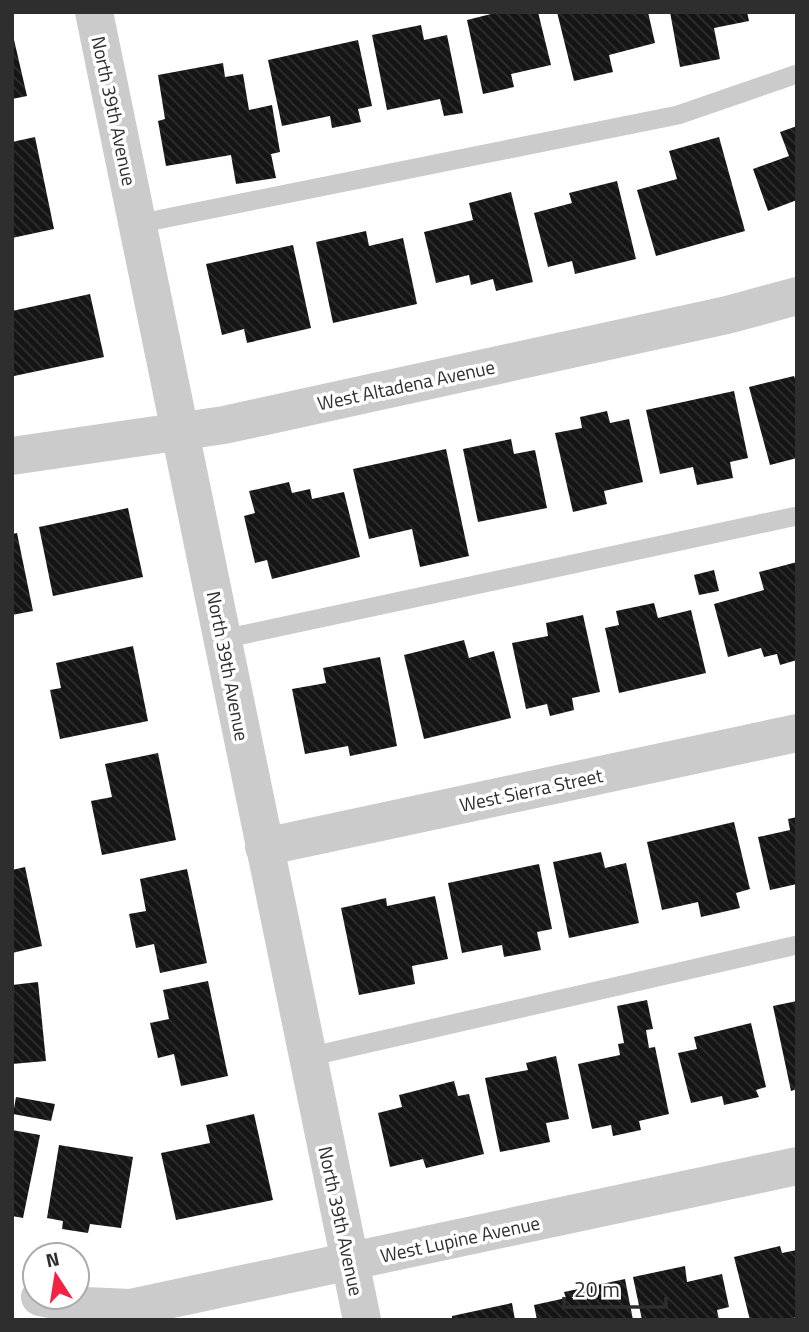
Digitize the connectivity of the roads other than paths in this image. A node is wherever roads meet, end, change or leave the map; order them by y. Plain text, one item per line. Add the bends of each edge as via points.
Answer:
1 (102, 14) edge
2 (797, 74) edge
3 (137, 224) junction
4 (797, 296) edge
5 (180, 433) junction
6 (12, 456) edge
7 (797, 516) edge
8 (223, 639) junction
9 (797, 733) edge
10 (264, 847) junction
11 (797, 945) edge
12 (308, 1058) junction
13 (797, 1166) edge
14 (350, 1262) junction
15 (91, 1306) edge
16 (362, 1320) edge

1 - 3 street, North 39th Avenue
2 - 3 lane via 678,115
3 - 5 street, North 39th Avenue
4 - 5 street, West Altadena Avenue
5 - 6 street, West Altadena Avenue
5 - 8 street, North 39th Avenue
7 - 8 lane
8 - 10 street, North 39th Avenue
9 - 10 street, West Sierra Street
10 - 12 street, North 39th Avenue
11 - 12 lane
12 - 14 street, North 39th Avenue
13 - 14 street, West Lupine Avenue
14 - 15 street, West Lupine Avenue via 130,1308
14 - 16 street, North 39th Avenue

